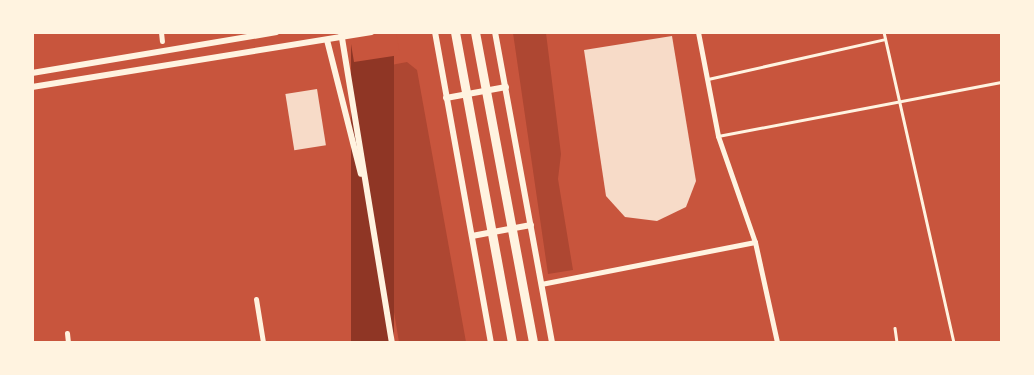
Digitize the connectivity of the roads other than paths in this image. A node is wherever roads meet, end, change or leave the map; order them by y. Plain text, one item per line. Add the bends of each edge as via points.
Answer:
1 (161, 32) edge
2 (277, 32) edge
3 (372, 32) edge
4 (435, 32) edge
5 (454, 32) edge
6 (475, 32) edge
7 (495, 32) edge
8 (698, 32) edge
9 (884, 32) edge
10 (340, 35) edge
11 (885, 39) junction
12 (327, 40) junction
13 (162, 41) dead end
14 (32, 73) edge
15 (707, 80) junction
16 (1002, 82) edge
17 (32, 87) edge
18 (506, 87) junction
19 (446, 98) junction
20 (898, 100) junction
21 (718, 136) junction
22 (362, 178) junction
23 (530, 225) junction
24 (472, 236) junction
25 (755, 242) junction
26 (541, 284) junction
27 (256, 300) dead end
28 (894, 328) dead end
29 (67, 333) dead end
30 (68, 342) edge
31 (263, 342) edge
32 (392, 342) edge
33 (491, 342) edge
34 (512, 342) edge
35 (533, 342) edge
36 (552, 342) edge
37 (777, 342) edge
38 (897, 342) edge
39 (954, 342) edge

1 - 13 street
2 - 14 street
3 - 10 street
4 - 19 street
5 - 34 highway
6 - 35 highway
7 - 18 street
8 - 15 street
9 - 11 lane
10 - 12 street
10 - 22 street via 364,162
11 - 15 lane
11 - 20 lane
12 - 17 street
12 - 22 street
15 - 21 street
16 - 20 lane
18 - 19 street
18 - 23 street
19 - 24 street
20 - 21 lane
20 - 39 lane
21 - 25 street
22 - 32 street
23 - 24 street
23 - 26 street
24 - 33 street
25 - 26 street
25 - 37 street
26 - 36 street
27 - 31 street
28 - 38 lane
29 - 30 street

